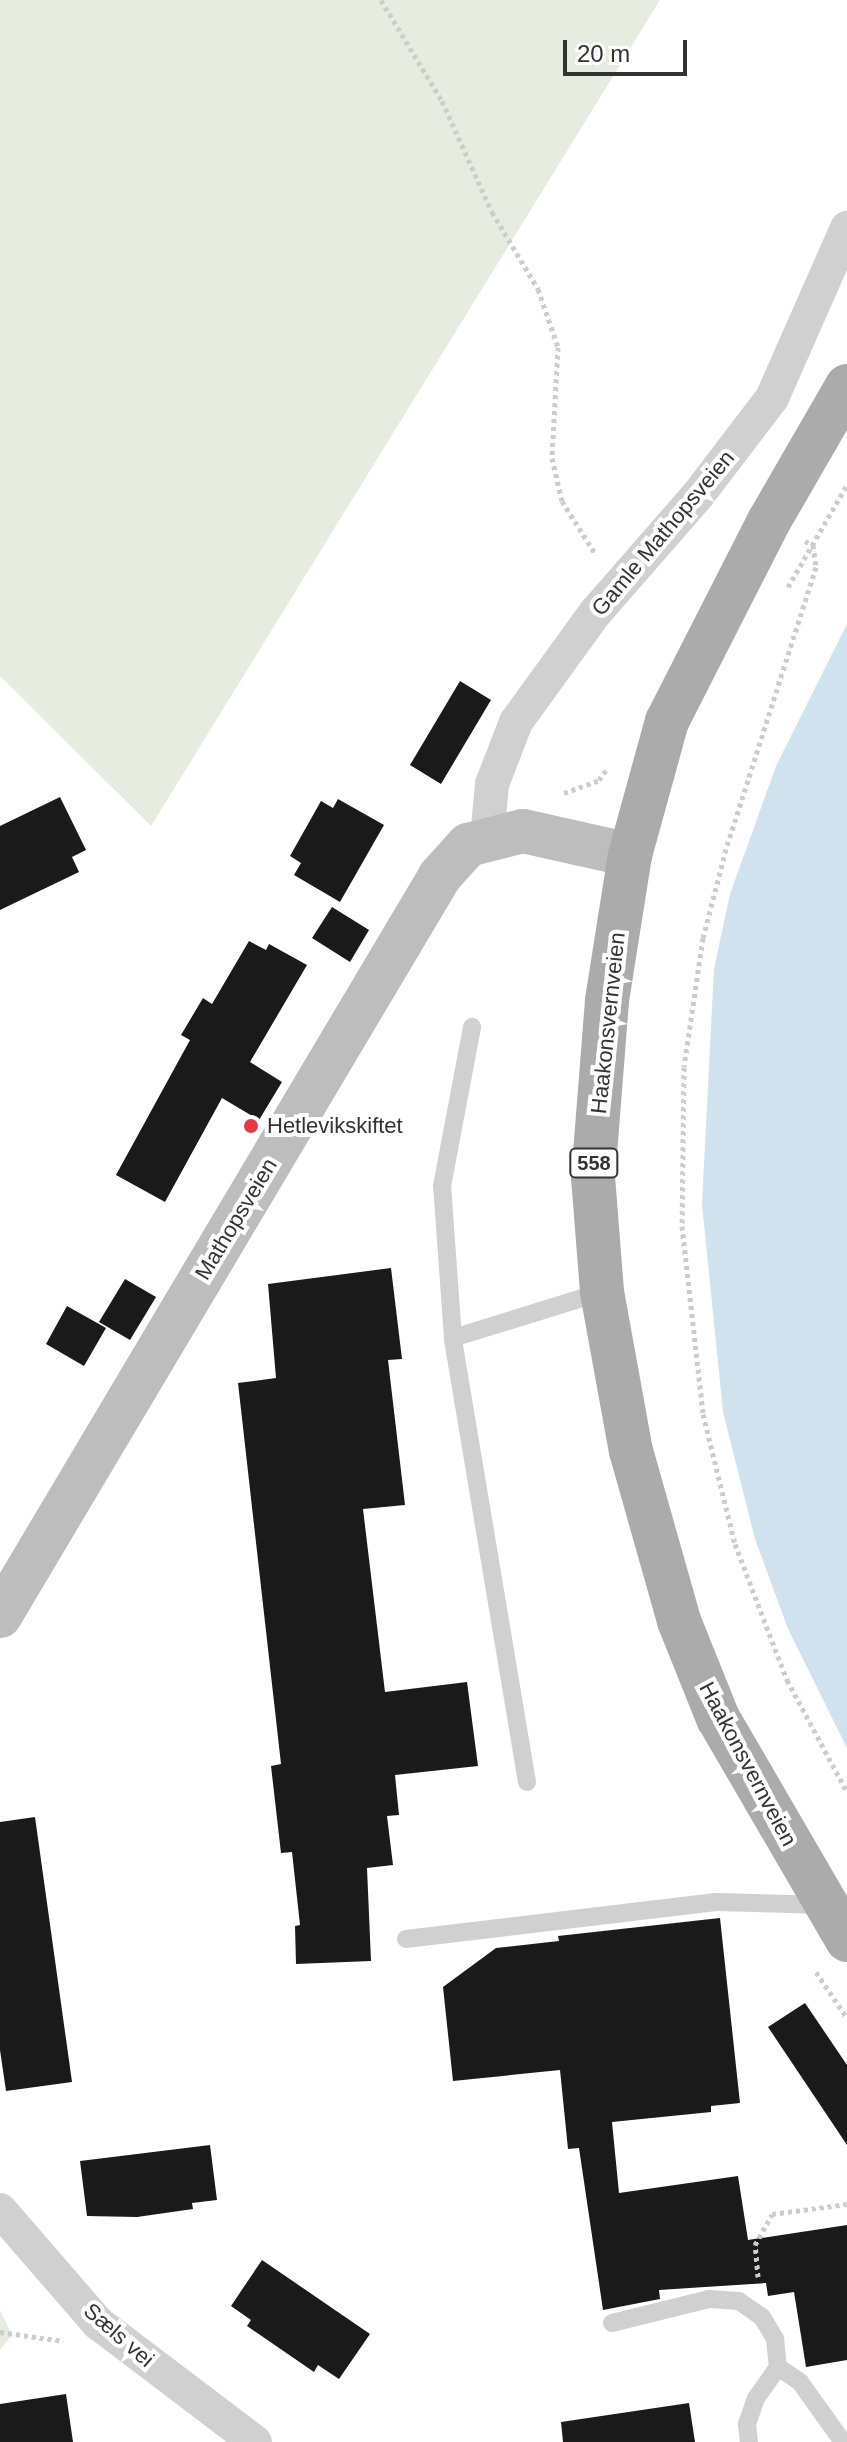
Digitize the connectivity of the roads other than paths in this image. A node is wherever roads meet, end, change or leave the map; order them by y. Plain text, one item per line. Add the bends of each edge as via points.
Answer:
1 (847, 228) edge
2 (847, 386) edge
3 (489, 817) junction
4 (630, 855) junction
5 (472, 1027) dead end
6 (602, 1292) junction
7 (453, 1338) junction
8 (0, 1616) edge
9 (527, 1782) dead end
10 (836, 1922) edge
11 (406, 1939) dead end
12 (0, 2210) edge
13 (612, 2323) dead end
14 (778, 2367) junction
15 (255, 2442) edge
16 (749, 2442) edge
17 (843, 2442) edge

1 - 3 street, Gamle Mathopsveien via 772,398 698,495 617,587 516,722
2 - 4 main road, Haakonsvernveien / 558 via 769,521 667,721
3 - 4 main road, Mathopsveien via 523,831
3 - 8 main road, Mathopsveien via 440,876
4 - 6 main road, Haakonsvernveien / 558 via 607,1001 593,1177
5 - 7 lane via 442,1186
6 - 7 lane
6 - 10 main road, Haakonsvernveien / 558 via 631,1451 679,1621 718,1718
7 - 9 lane
10 - 11 lane, Haakonsvernveien via 716,1902
12 - 15 street, Sæls vei via 98,2323
13 - 14 lane via 709,2299 739,2301 762,2317 775,2339
14 - 16 lane via 756,2398 747,2424
14 - 17 lane via 800,2382

